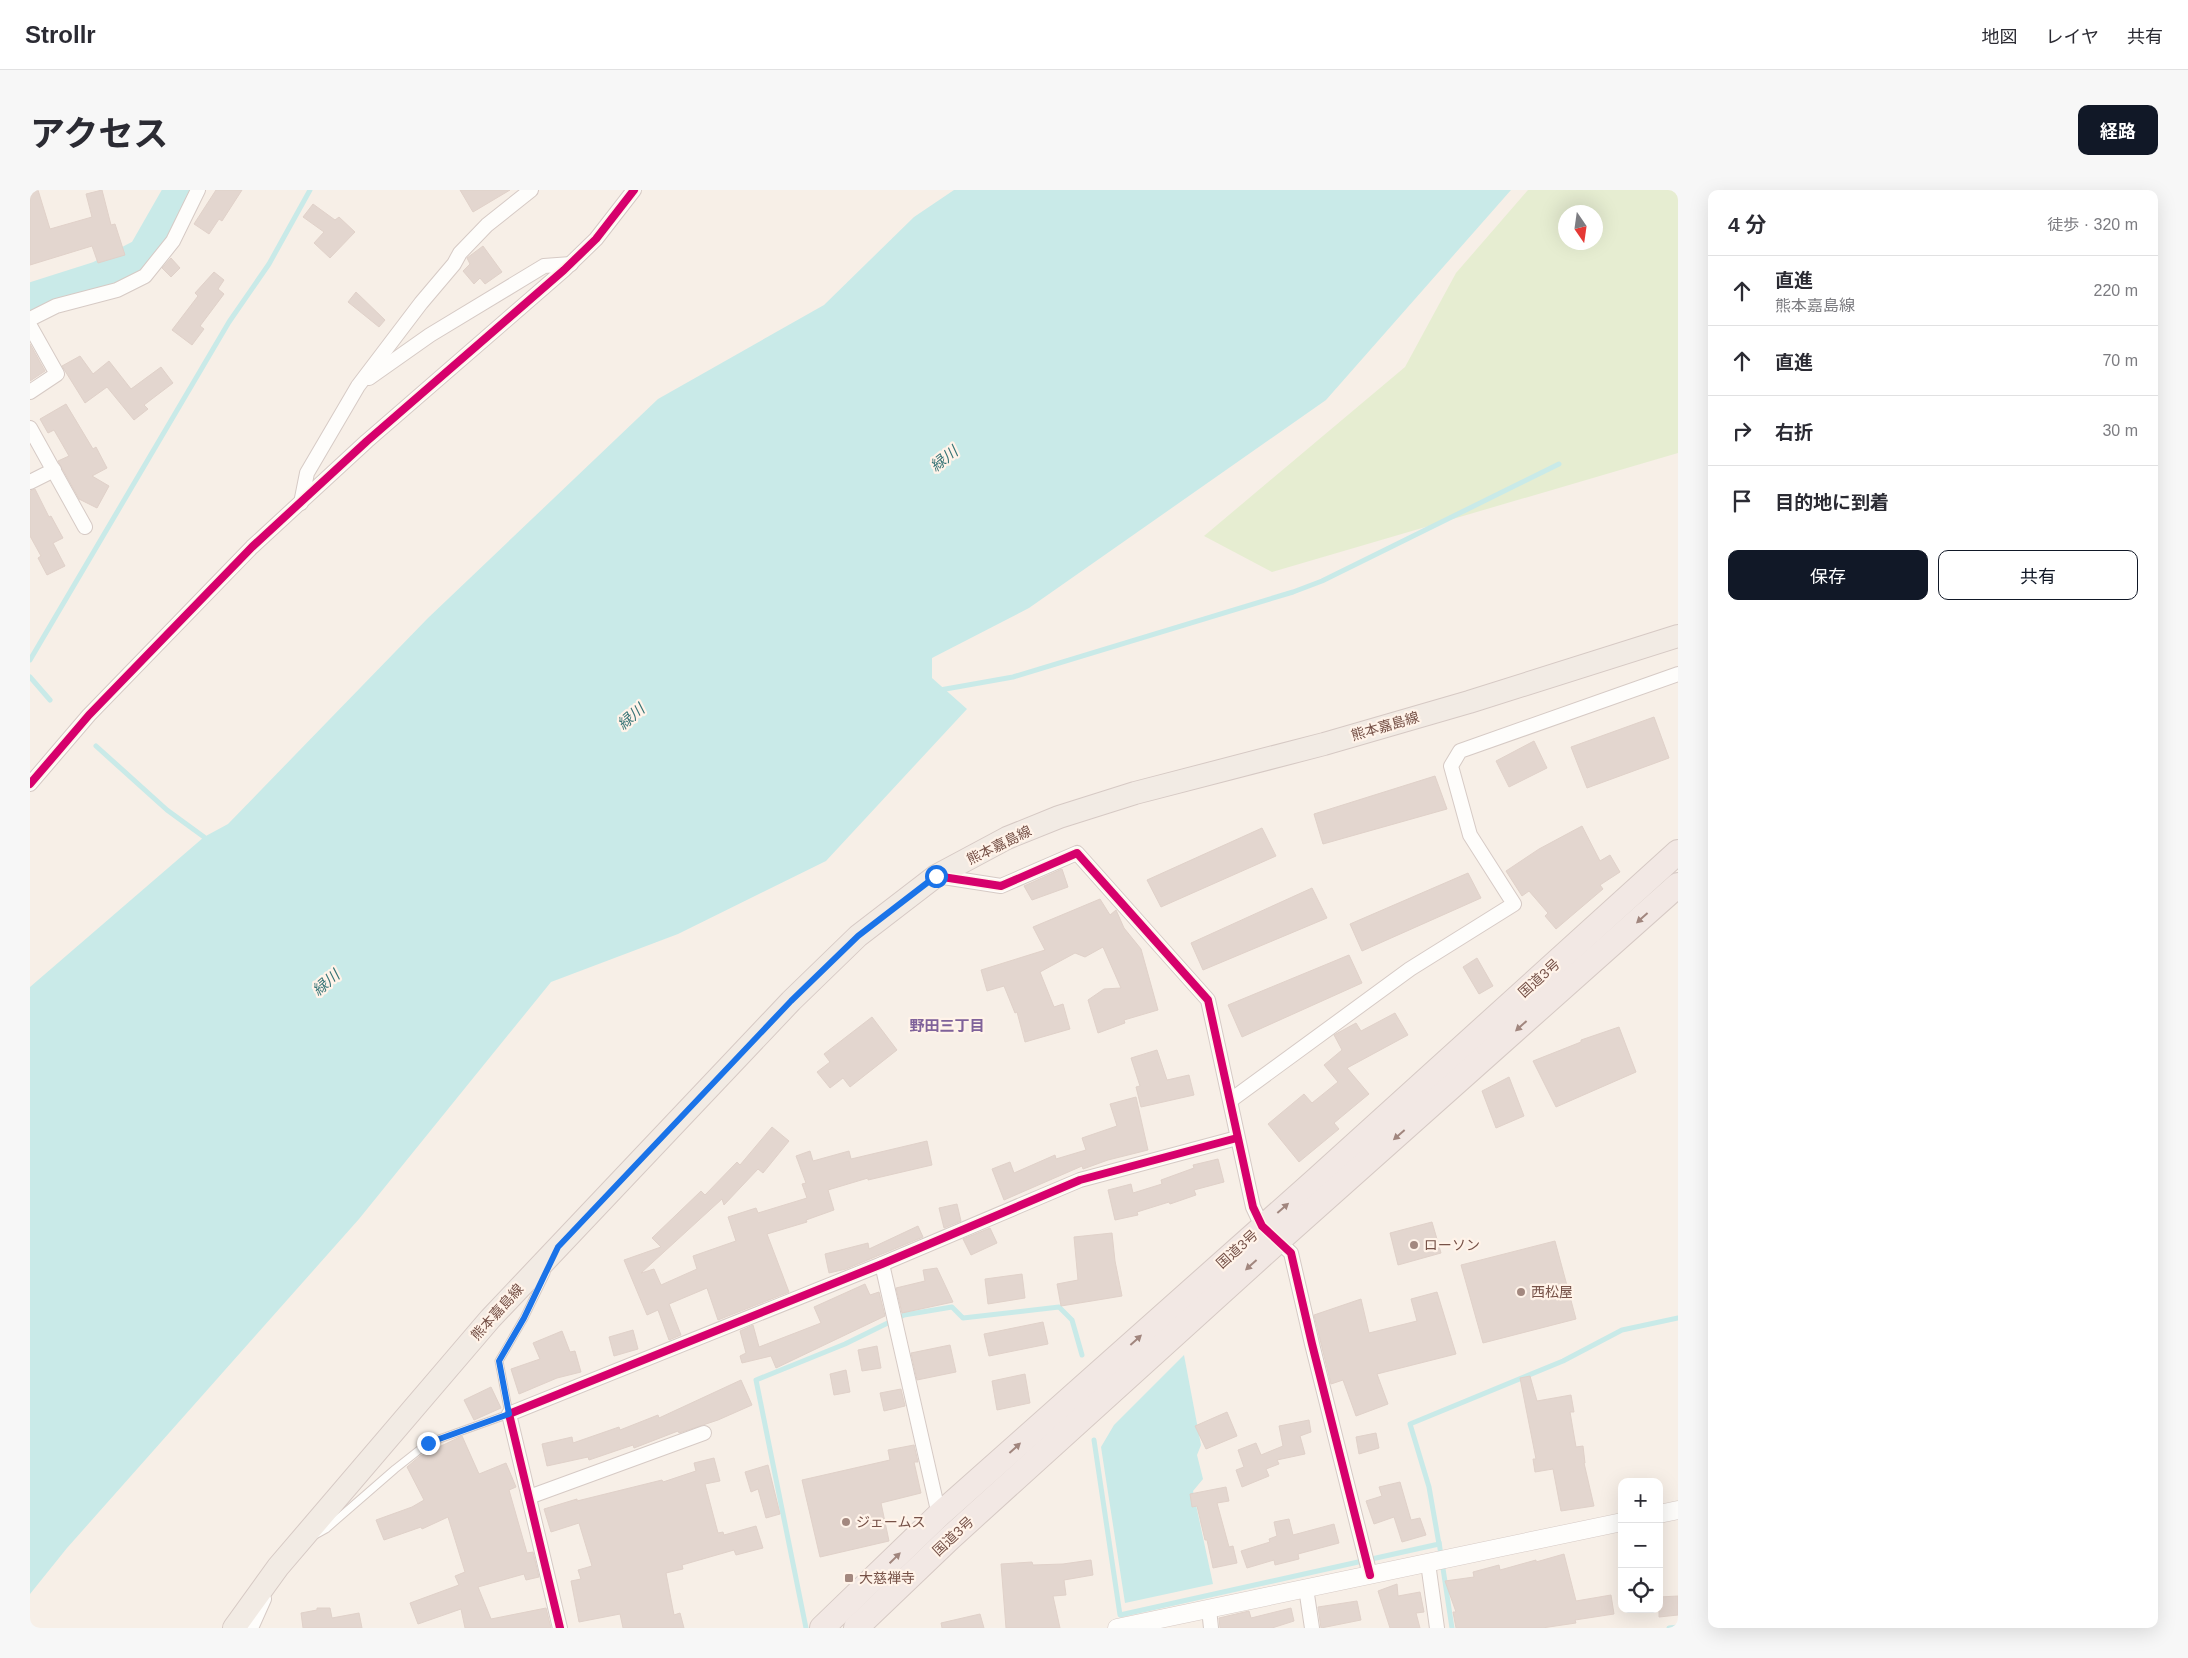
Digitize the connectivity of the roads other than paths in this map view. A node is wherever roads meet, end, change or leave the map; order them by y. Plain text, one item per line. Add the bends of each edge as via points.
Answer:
1 (198, 190) edge
2 (531, 190) edge
3 (634, 190) edge
4 (571, 264) junction
5 (30, 318) edge
6 (30, 326) edge
7 (358, 386) junction
8 (30, 392) edge
9 (30, 428) edge
10 (54, 470) junction
11 (30, 482) edge
12 (301, 503) junction
13 (86, 527) dead end
14 (1678, 636) edge
15 (1678, 674) edge
16 (30, 784) edge
17 (1678, 852) edge
18 (936, 876) junction
19 (1678, 885) edge
20 (1230, 1100) junction
21 (1237, 1138) junction
22 (1270, 1234) junction
23 (558, 1247) junction
24 (882, 1264) junction
25 (509, 1414) junction
26 (704, 1433) dead end
27 (529, 1497) junction
28 (1678, 1510) edge
29 (1663, 1513) edge
30 (939, 1516) junction
31 (1618, 1523) edge
32 (297, 1544) junction
33 (1428, 1563) junction
34 (278, 1567) junction
35 (1370, 1575) junction
36 (1306, 1588) junction
37 (1209, 1609) junction
38 (234, 1628) edge
39 (251, 1628) edge
40 (560, 1628) edge
41 (822, 1628) edge
42 (856, 1628) edge
43 (1117, 1628) edge
44 (1211, 1628) edge
45 (1312, 1628) edge
46 (1438, 1628) edge

1 - 5 street via 173,241 145,276 117,290 56,306
2 - 7 street via 487,225 460,253
3 - 4 street via 596,239
4 - 7 street via 544,266 430,335
4 - 12 street via 367,441
6 - 8 street via 57,374
7 - 12 street via 307,473
9 - 10 street
10 - 11 street
10 - 13 street
12 - 16 street via 252,547 146,655
14 - 18 main road, 熊本嘉島線 via 1469,702 1135,793 1059,817 1008,838
15 - 20 street via 1460,751 1451,766 1470,835 1514,904 1410,969
22 -> 17 highway, 国道3号 via 1324,1172
18 - 20 street via 1001,886 1077,853 1208,1000
18 - 23 main road, 熊本嘉島線 via 858,936 791,1001
19 -> 22 highway, 国道3号
20 - 21 street
21 - 22 street via 1253,1207
21 - 24 street via 1080,1180
30 -> 22 highway, 国道3号
22 - 35 street via 1291,1253
22 -> 42 highway, 国道3号
23 - 25 lane via 499,1361
23 - 32 main road, 熊本嘉島線 via 490,1320
24 - 25 street
24 - 30 street
25 - 27 street
25 - 32 lane via 428,1443 326,1529
26 - 27 street
27 - 40 street
28 - 29 street
41 -> 30 highway, 国道3号
31 - 33 street
32 - 34 main road, 熊本嘉島線
33 - 35 street
33 - 46 street
34 - 38 main road, 熊本嘉島線
34 - 39 street
35 - 36 street
36 - 37 street
36 - 45 street
37 - 43 street
37 - 44 street

